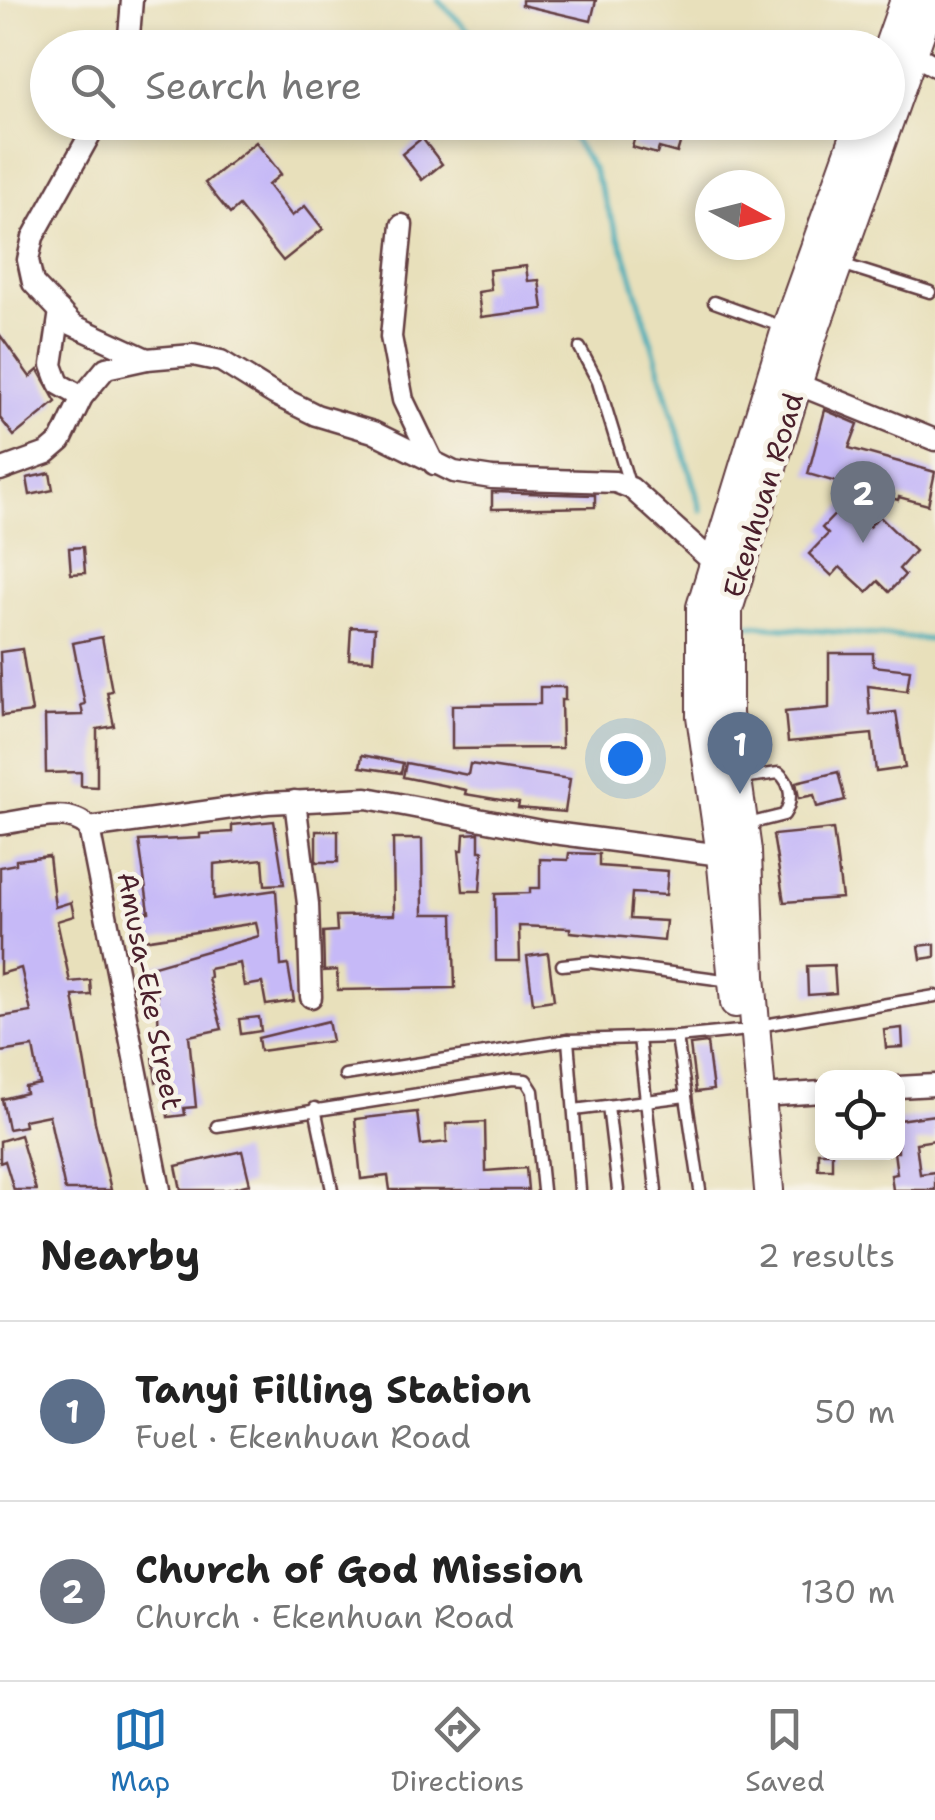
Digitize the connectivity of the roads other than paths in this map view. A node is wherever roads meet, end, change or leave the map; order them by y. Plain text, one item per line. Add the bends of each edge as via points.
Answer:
1 (132, 0) edge
2 (904, 0) edge
3 (932, 0) edge
4 (130, 30) edge
5 (912, 56) edge
6 (86, 140) edge
7 (854, 140) edge
8 (882, 140) edge
9 (402, 225) dead end
10 (838, 262) junction
11 (930, 292) dead end
12 (714, 302) dead end
13 (60, 311) junction
14 (786, 329) junction
15 (580, 348) dead end
16 (148, 358) junction
17 (796, 384) junction
18 (82, 398) junction
19 (935, 440) edge
20 (434, 464) junction
21 (0, 470) edge
22 (630, 488) junction
23 (714, 563) junction
24 (737, 778) junction
25 (295, 801) junction
26 (0, 824) edge
27 (743, 826) junction
28 (89, 828) junction
29 (720, 855) junction
30 (562, 966) dead end
31 (732, 982) junction
32 (935, 996) edge
33 (311, 997) dead end
34 (747, 1029) junction
35 (678, 1037) junction
36 (639, 1038) junction
37 (568, 1040) junction
38 (345, 1076) dead end
39 (935, 1085) edge
40 (905, 1087) edge
41 (815, 1092) edge
42 (686, 1096) junction
43 (762, 1096) junction
44 (648, 1101) junction
45 (608, 1106) junction
46 (315, 1108) junction
47 (574, 1110) junction
48 (217, 1126) dead end
49 (160, 1190) edge
50 (332, 1190) edge
51 (543, 1190) edge
52 (580, 1190) edge
53 (618, 1190) edge
54 (656, 1190) edge
55 (700, 1190) edge
56 (752, 1190) edge
57 (770, 1190) edge

1 - 4 street
2 - 5 main road, Ekenhuan Road
3 - 5 main road, Ekenhuan Road
6 - 13 street via 32,237 28,260 33,282
7 - 14 main road, Ekenhuan Road
8 - 10 main road, Ekenhuan Road
9 - 20 street via 392,337 403,400
10 - 11 lane
10 - 17 main road, Ekenhuan Road
12 - 14 lane
13 - 16 street via 73,325
13 - 18 street via 52,365 60,384
14 - 23 main road, Ekenhuan Road
15 - 22 lane via 598,382
16 - 18 street via 106,368
16 - 20 street via 209,357 316,415 372,432
17 - 19 street
17 - 24 main road, Ekenhuan Road via 728,610 728,714
18 - 21 street via 61,441
20 - 22 street via 492,478 602,480
22 - 23 street
23 - 29 main road, Ekenhuan Road via 702,607 702,716
24 - 27 main road, Ekenhuan Road
24 - 27 lane via 779,773 791,799 784,815
25 - 28 street
25 - 29 street via 367,798 546,832
25 - 33 street
26 - 28 street via 67,816
27 - 34 main road, Ekenhuan Road
28 - 49 street, Amusa-Eke Street
29 - 31 main road, Ekenhuan Road
30 - 31 lane via 590,962
31 - 34 main road, Ekenhuan Road
32 - 34 lane
34 - 35 lane
34 - 43 main road, Ekenhuan Road
34 - 56 main road, Ekenhuan Road
35 - 36 lane
35 - 42 lane
36 - 37 lane
36 - 44 lane
37 - 38 lane
37 - 47 lane
39 - 40 street
41 - 43 street
42 - 44 lane
42 - 55 lane
43 - 57 main road, Ekenhuan Road
44 - 45 lane
44 - 54 lane
45 - 47 lane
45 - 53 lane
46 - 48 lane
46 - 50 lane
46 - 51 lane via 526,1080 533,1091
47 - 52 lane

